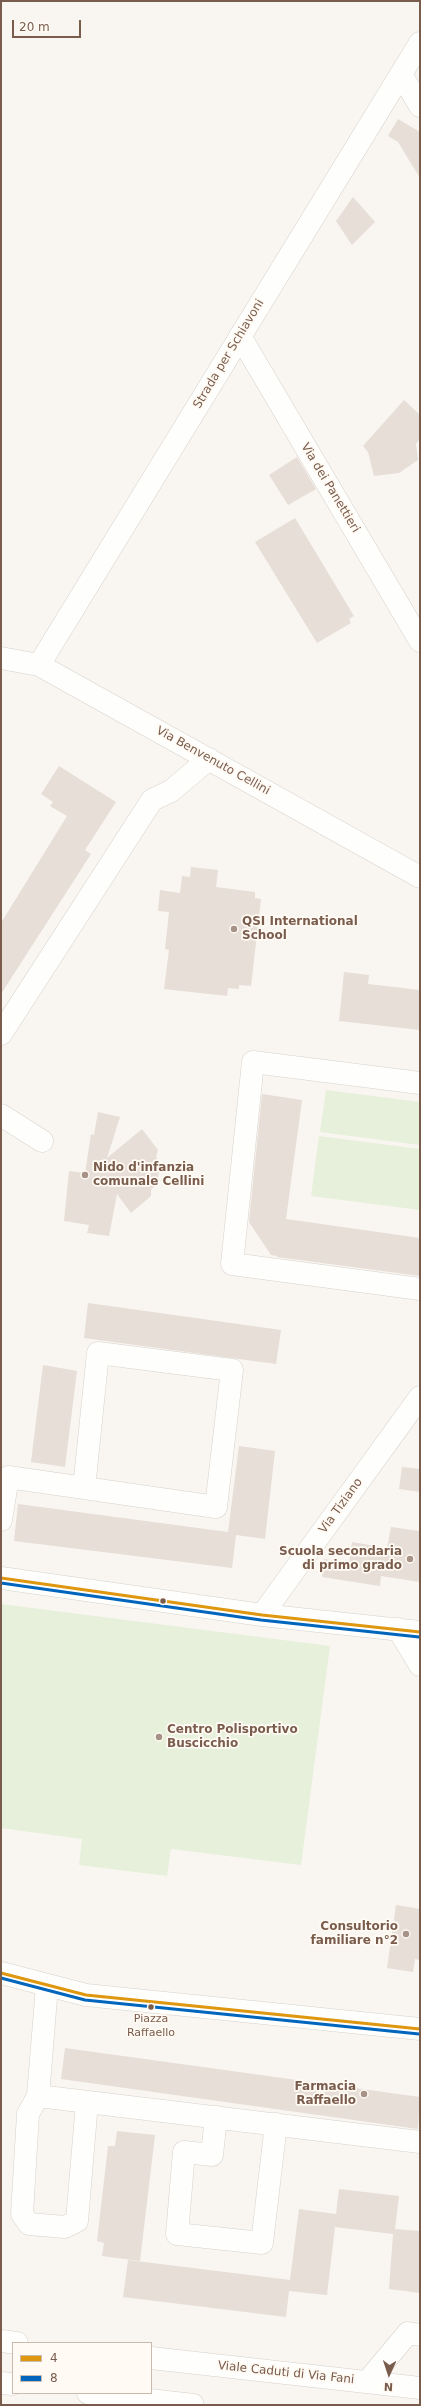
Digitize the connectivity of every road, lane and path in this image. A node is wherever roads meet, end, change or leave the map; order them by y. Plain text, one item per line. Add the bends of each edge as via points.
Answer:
1 (420, 43) edge
2 (401, 74) junction
3 (420, 106) edge
4 (240, 336) junction
5 (420, 640) edge
6 (1, 658) edge
7 (39, 665) junction
8 (209, 759) junction
9 (420, 877) edge
10 (1, 1034) edge
11 (420, 1084) edge
12 (1, 1115) edge
13 (42, 1141) dead end
14 (420, 1289) edge
15 (420, 1397) edge
16 (84, 1488) junction
17 (1, 1520) edge
18 (1, 1578) edge
19 (262, 1615) junction
20 (398, 1629) junction
21 (420, 1632) edge
22 (420, 1665) edge
23 (1, 1973) edge
24 (47, 1986) junction
25 (420, 2029) edge
26 (38, 2096) junction
27 (87, 2102) junction
28 (216, 2117) junction
29 (276, 2124) junction
30 (420, 2142) edge
31 (420, 2334) edge
32 (1, 2341) edge
33 (12, 2342) edge
34 (152, 2358) edge
35 (367, 2382) junction
36 (1, 2383) edge
37 (12, 2384) edge
38 (420, 2388) edge
39 (97, 2394) edge
40 (193, 2405) edge

1 - 2 street, Strada per Schiavoni
2 - 3 street
2 - 4 street, Strada per Schiavoni
4 - 5 street, Via dei Panettieri
4 - 7 street, Strada per Schiavoni
6 - 7 street, Via Benvenuto Cellini
7 - 8 street, Via Benvenuto Cellini
8 - 9 street, Via Benvenuto Cellini
8 - 10 street via 171,791 152,800
11 - 14 street via 253,1062 232,1264
12 - 13 street
15 - 19 street, Via Tiziano
16 - 16 street via 216,1507 232,1370 98,1353
16 - 17 street via 8,1477
18 - 19 street
19 - 20 street
20 - 21 street
20 - 22 street
23 - 24 street
24 - 25 street via 86,1994
24 - 26 street
26 - 27 street
26 - 27 street via 28,2114 22,2214 29,2224 65,2228 77,2221
27 - 28 street
28 - 29 street
28 - 29 street via 212,2155 184,2152 177,2234 262,2243
29 - 30 street
31 - 35 street via 408,2333
32 - 33 street
34 - 35 street, Viale Caduti di Via Fani
35 - 38 street, Viale Caduti di Via Fani
36 - 37 street
39 - 40 street

